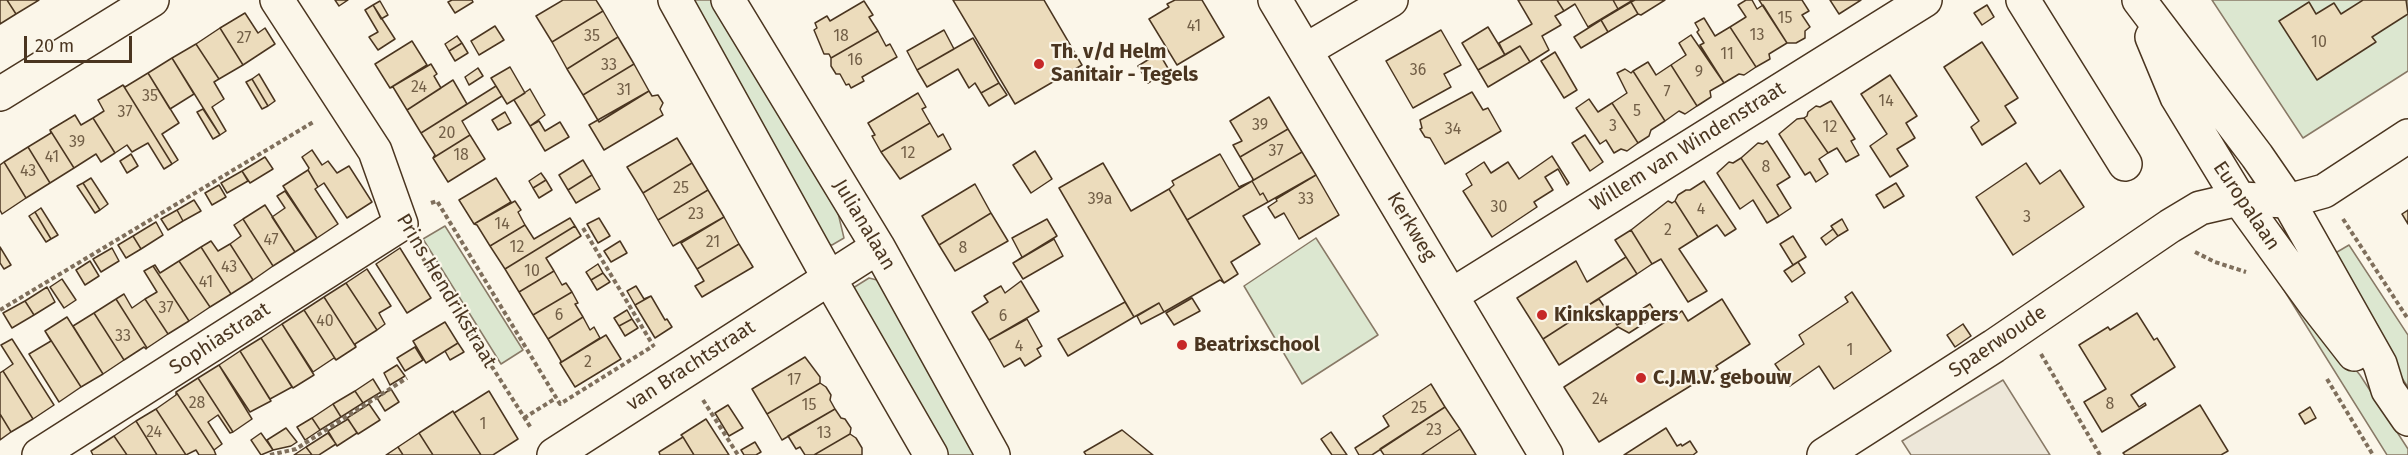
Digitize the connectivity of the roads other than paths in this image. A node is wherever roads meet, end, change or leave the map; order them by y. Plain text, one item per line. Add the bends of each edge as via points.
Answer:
1 (152, 0) edge
2 (277, 0) edge
3 (675, 0) edge
4 (728, 0) edge
5 (1275, 0) edge
6 (1391, 0) edge
7 (1925, 0) edge
8 (2023, 0) edge
9 (2138, 0) edge
10 (1306, 50) junction
11 (0, 94) edge
12 (2408, 136) edge
13 (2125, 164) dead end
14 (2262, 200) junction
15 (399, 217) joint
16 (878, 247) junction
17 (829, 278) junction
18 (1452, 295) junction
19 (2388, 390) junction
20 (2408, 419) edge
21 (544, 445) edge
22 (39, 455) edge
23 (931, 455) edge
24 (993, 455) edge
25 (1546, 455) edge
26 (1824, 455) edge

1 - 11 street
2 - 15 street, Prins Hendrikstraat via 375,151
3 - 17 street
4 - 16 street, Julianalaan
5 - 10 street, Kerkweg
6 - 10 street
7 - 18 street, Willem van Windenstraat
8 - 13 street
9 - 14 street, Europalaan via 2177,97
9 - 14 street, Europalaan via 2257,156
10 - 18 street, Kerkweg
12 - 14 street, Spaerwoude via 2324,191
14 - 19 street, Europalaan via 2380,364
14 - 19 street, Europalaan via 2315,304 2371,376
14 - 26 street, Spaerwoude via 2200,208
15 - 22 street, Sophiastraat
16 - 17 street, van Brachtstraat
16 - 24 street, Julianalaan
17 - 21 street, van Brachtstraat via 678,375
17 - 23 street
18 - 25 street, Kerkweg
19 - 20 street, Europalaan

